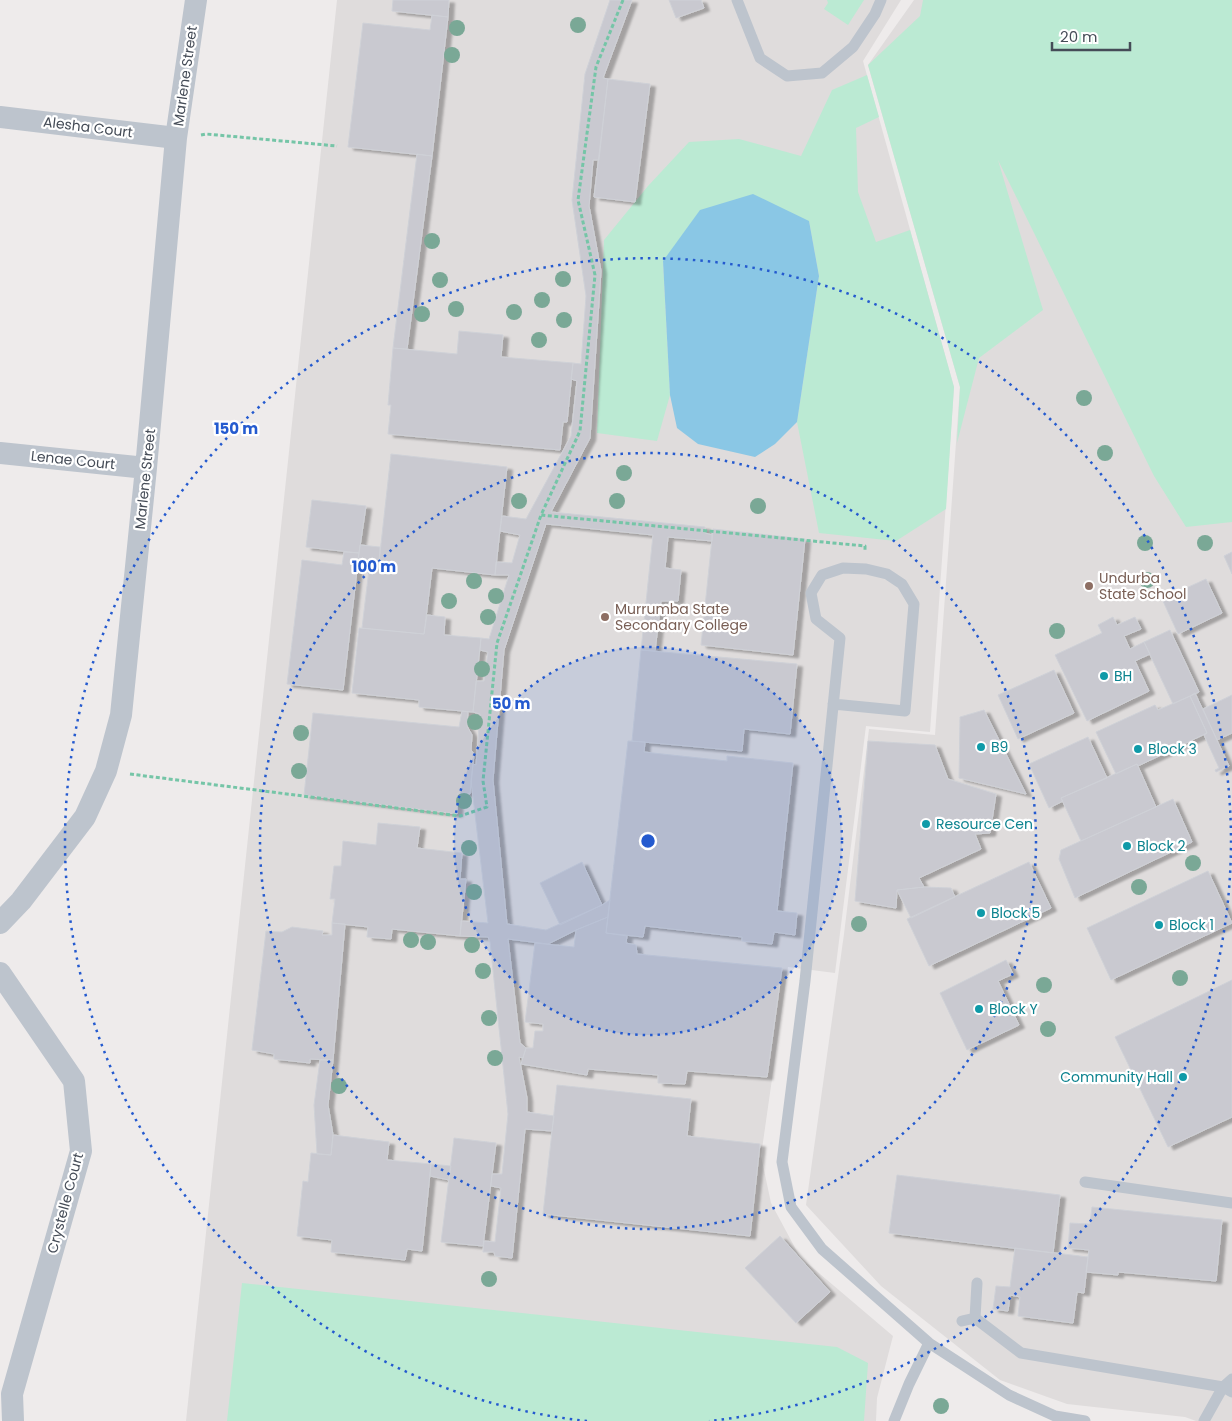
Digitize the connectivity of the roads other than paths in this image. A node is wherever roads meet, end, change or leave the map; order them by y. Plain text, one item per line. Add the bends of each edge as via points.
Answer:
1 (196, 0) edge
2 (737, 0) edge
3 (880, 0) edge
4 (0, 117) edge
5 (176, 138) junction
6 (0, 453) edge
7 (146, 468) junction
8 (833, 704) junction
9 (0, 923) edge
10 (0, 972) edge
11 (1085, 1182) dead end
12 (1232, 1203) edge
13 (977, 1283) dead end
14 (975, 1318) junction
15 (962, 1321) dead end
16 (929, 1343) junction
17 (1232, 1379) edge
18 (1228, 1390) edge
19 (13, 1421) edge
20 (894, 1421) edge
21 (1084, 1421) edge
22 (1204, 1421) edge

1 - 5 street, Marlene Street
2 - 3 lane via 760,58 787,76 822,73 853,47 875,14
4 - 5 street, Alesha Court
5 - 7 street, Marlene Street
6 - 7 street, Lenae Court
7 - 9 street, Marlene Street via 120,715 106,771 85,817 21,901
8 - 8 lane via 840,638 816,619 811,593 822,575 843,568 887,574 902,584 914,604 905,711
8 - 16 lane via 805,981 782,1162 791,1207 822,1248
10 - 19 street, Crystelle Court via 74,1081 81,1151 12,1394
11 - 12 lane
13 - 14 lane
14 - 15 lane
14 - 18 lane via 1021,1353
16 - 20 lane
16 - 21 lane via 1009,1396 1055,1416
17 - 18 lane
18 - 22 lane

